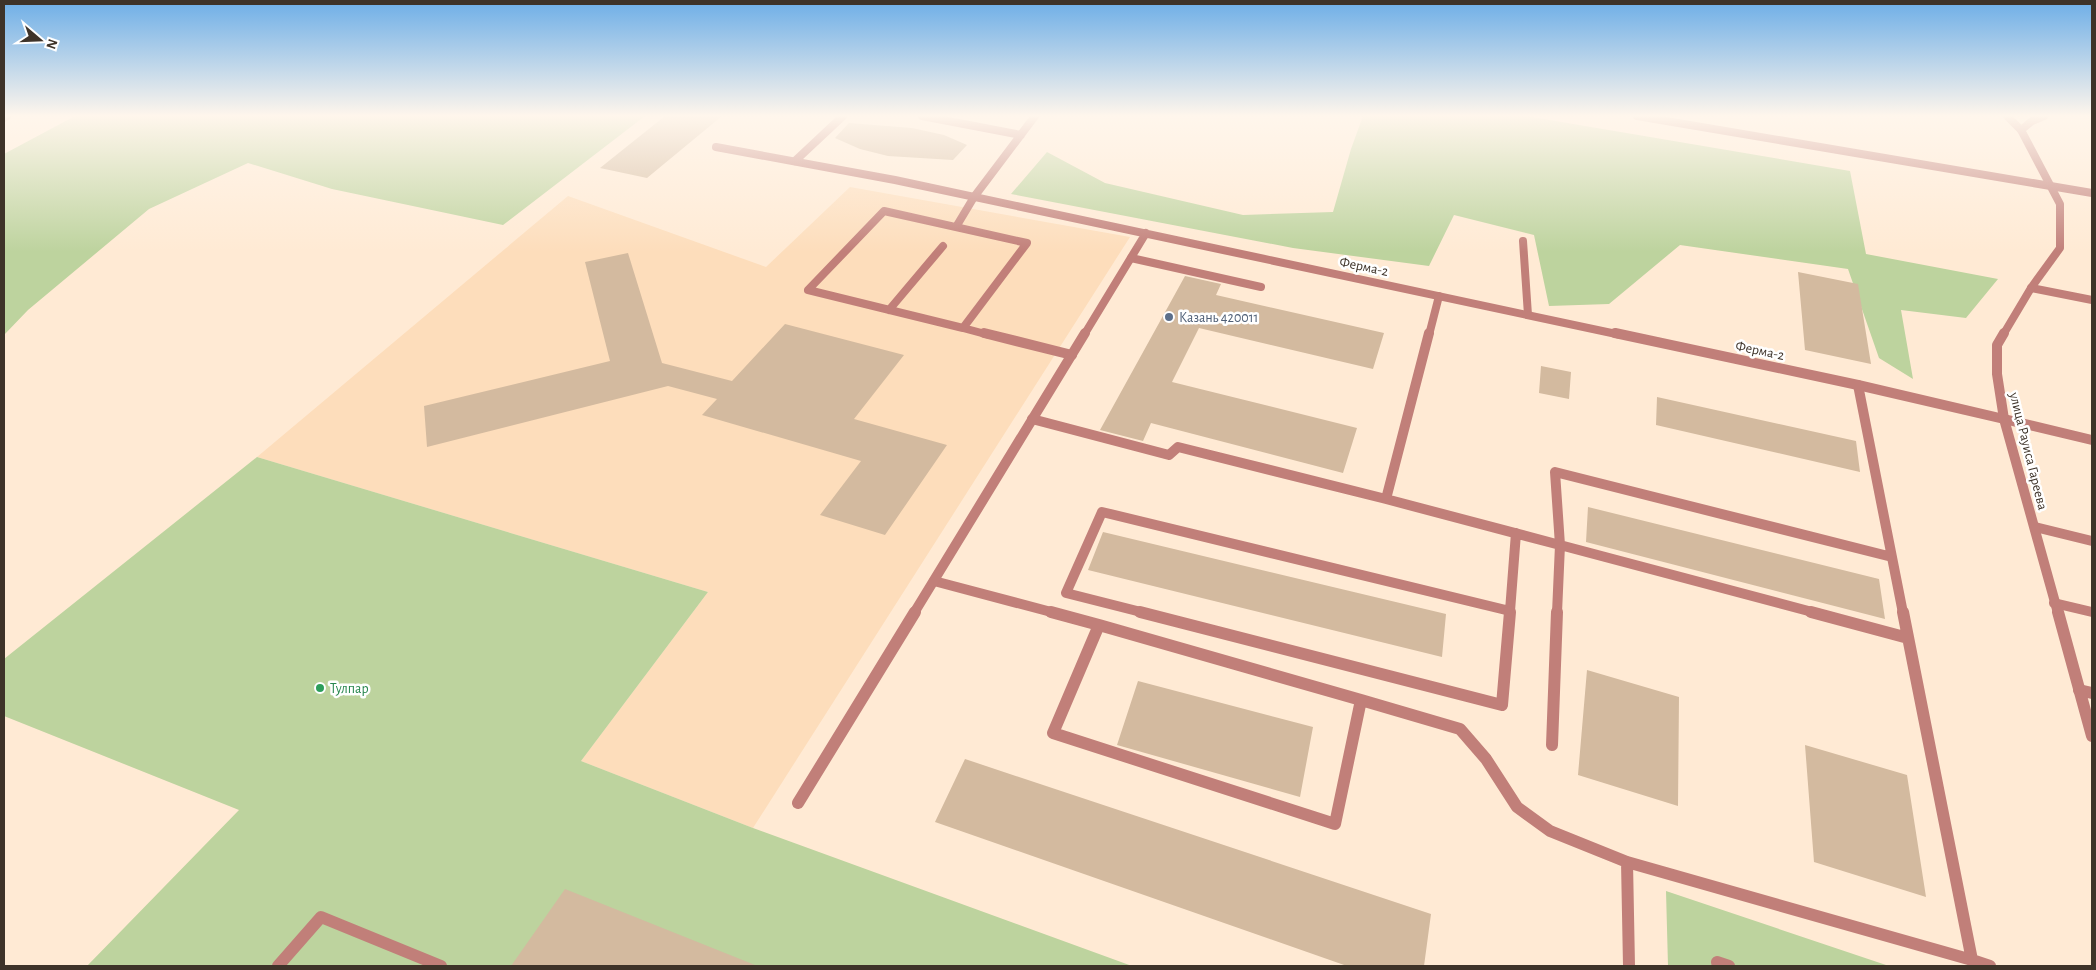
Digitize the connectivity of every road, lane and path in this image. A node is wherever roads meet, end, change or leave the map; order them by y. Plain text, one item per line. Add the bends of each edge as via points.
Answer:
1 (796, 161) edge
2 (1001, 161) edge
3 (1904, 161) edge
4 (2037, 161) edge
5 (2050, 186) junction
6 (2092, 193) edge
7 (974, 197) junction
8 (956, 227) junction
9 (1146, 233) junction
10 (1523, 242) dead end
11 (943, 246) dead end
12 (1130, 258) junction
13 (1261, 287) dead end
14 (2031, 288) junction
15 (1439, 296) junction
16 (2092, 300) edge
17 (889, 310) junction
18 (1528, 316) junction
19 (962, 328) junction
20 (1072, 355) junction
21 (1858, 385) junction
22 (1032, 419) junction
23 (2004, 419) junction
24 (2092, 440) edge
25 (1386, 499) junction
26 (2035, 527) junction
27 (1516, 533) junction
28 (2092, 541) edge
29 (1560, 545) junction
30 (1892, 556) junction
31 (934, 581) junction
32 (2054, 603) junction
33 (1510, 611) junction
34 (2092, 612) edge
35 (1099, 625) junction
36 (1908, 638) junction
37 (2079, 690) junction
38 (2092, 693) edge
39 (1361, 700) junction
40 (2092, 736) edge
41 (1552, 745) dead end
42 (798, 803) dead end
43 (1627, 862) junction
44 (1972, 960) junction
45 (278, 966) edge
46 (441, 966) edge
47 (1629, 966) edge
48 (1718, 966) edge
49 (1729, 966) edge
50 (1990, 966) edge

1 - 7 street, Ферма-2
2 - 7 street
3 - 5 street
4 - 5 street, улица Рауиса Гареева
5 - 6 street
5 - 14 street, улица Рауиса Гареева via 2060,204 2060,248
7 - 8 street
7 - 9 street, Ферма-2
8 - 17 street via 884,211 808,290
8 - 19 street via 1026,242
9 - 12 street
9 - 15 street, Ферма-2
10 - 18 street
11 - 17 street
12 - 13 street
12 - 20 street
14 - 16 street
14 - 23 street, улица Рауиса Гареева via 1997,345 1997,374
15 - 18 street, Ферма-2
15 - 25 street
17 - 19 street
18 - 21 street, Ферма-2
19 - 20 street
20 - 22 street
21 - 23 street, Ферма-2
21 - 30 street
22 - 25 street via 1170,455 1178,447
22 - 31 street
23 - 24 street, Ферма-2
23 - 26 street, улица Рауиса Гареева
25 - 27 street
26 - 28 street
26 - 32 street, улица Рауиса Гареева
27 - 29 street
27 - 33 street
29 - 30 street via 1555,472
29 - 36 street
29 - 41 street
30 - 36 street
31 - 35 street
31 - 42 street
32 - 34 street
32 - 37 street, улица Рауиса Гареева
33 - 33 street via 1102,512 1066,593 1502,705
35 - 39 street
35 - 39 street via 1053,733 1335,824
36 - 44 street
37 - 38 street
37 - 40 street, улица Рауиса Гареева
39 - 43 street via 1460,729 1486,759 1517,807 1550,831
43 - 44 street
43 - 47 street
44 - 50 street
45 - 46 street via 321,917
48 - 49 street via 1717,962

